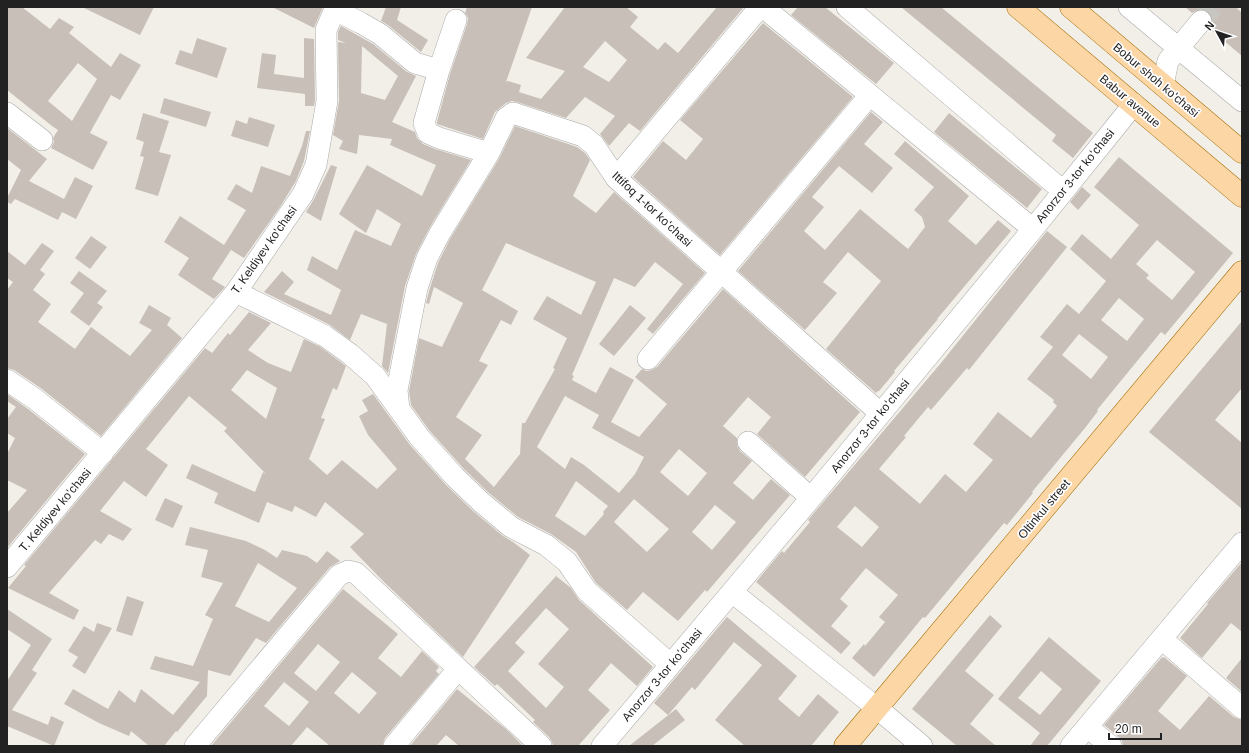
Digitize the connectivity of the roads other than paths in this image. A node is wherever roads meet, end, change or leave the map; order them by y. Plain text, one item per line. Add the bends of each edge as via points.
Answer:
1 (761, 7) edge
2 (847, 7) edge
3 (1018, 7) edge
4 (1071, 7) edge
5 (1129, 7) edge
6 (336, 9) edge
7 (456, 20) dead end
8 (1201, 21) tunnel mouth
9 (1179, 48) junction
10 (439, 70) junction
11 (1163, 85) junction
12 (870, 95) junction
13 (1242, 101) edge
14 (1134, 104) junction
15 (7, 113) edge
16 (42, 140) dead end
17 (1242, 152) edge
18 (489, 154) junction
19 (616, 178) junction
20 (1063, 191) junction
21 (1242, 196) edge
22 (1033, 229) junction
23 (721, 272) junction
24 (1242, 272) edge
25 (236, 292) junction
26 (648, 359) dead end
27 (7, 380) edge
28 (399, 409) junction
29 (880, 413) junction
30 (748, 442) dead end
31 (103, 453) junction
32 (811, 498) junction
33 (1242, 543) edge
34 (7, 567) edge
35 (732, 592) junction
36 (1162, 639) junction
37 (670, 664) junction
38 (458, 669) junction
39 (877, 708) junction
40 (1242, 708) edge
41 (1087, 726) junction
42 (195, 746) edge
43 (394, 746) edge
44 (541, 746) edge
45 (602, 746) edge
46 (846, 746) edge
47 (922, 746) edge
48 (1071, 746) edge
49 (1111, 746) edge

1 - 12 street
1 - 19 street
2 - 20 street
3 - 14 main road, Babur avenue
4 - 11 main road, Bobur shoh ko'chasi
5 - 9 street
6 - 10 street via 380,34 415,63
6 - 25 street, T. Keldiyev ko'chasi via 326,30 327,101 316,165 303,194
7 - 10 street
8 - 9 street
9 - 11 street via 1168,61
9 - 13 street
10 - 18 street via 424,123 428,133
11 - 17 main road, Bobur shoh ko'chasi
12 - 22 street
12 - 23 street
14 - 20 street, Anorzor 3-tor koʻchasi
14 - 21 main road, Babur avenue
15 - 16 street
18 - 19 street, Ittifoq 1-tor koʻchasi via 506,118 513,113 583,136 594,146
18 - 28 street via 427,258 417,288 397,390
19 - 23 street, Ittifoq 1-tor koʻchasi
20 - 22 street, Anorzor 3-tor koʻchasi
22 - 29 street, Anorzor 3-tor koʻchasi
23 - 26 street
23 - 29 street, Ittifoq 1-tor koʻchasi
24 - 39 main road, Oltinkul street
25 - 28 street via 325,336 375,376
25 - 31 street, T. Keldiyev ko'chasi
27 - 31 street
28 - 37 street via 420,438 481,502 511,527 546,545 567,562 587,591
29 - 32 street, Anorzor 3-tor koʻchasi
30 - 32 street
31 - 34 street, T. Keldiyev ko'chasi
32 - 35 street, Anorzor 3-tor koʻchasi
33 - 36 street
35 - 37 street, Anorzor 3-tor koʻchasi
35 - 39 street
36 - 40 street
36 - 41 street
37 - 45 street, Anorzor 3-tor koʻchasi
38 - 42 street via 356,573 348,571 339,575
38 - 43 street
38 - 44 street
39 - 46 main road, Oltinkul street
39 - 47 street
41 - 48 street
41 - 49 street

